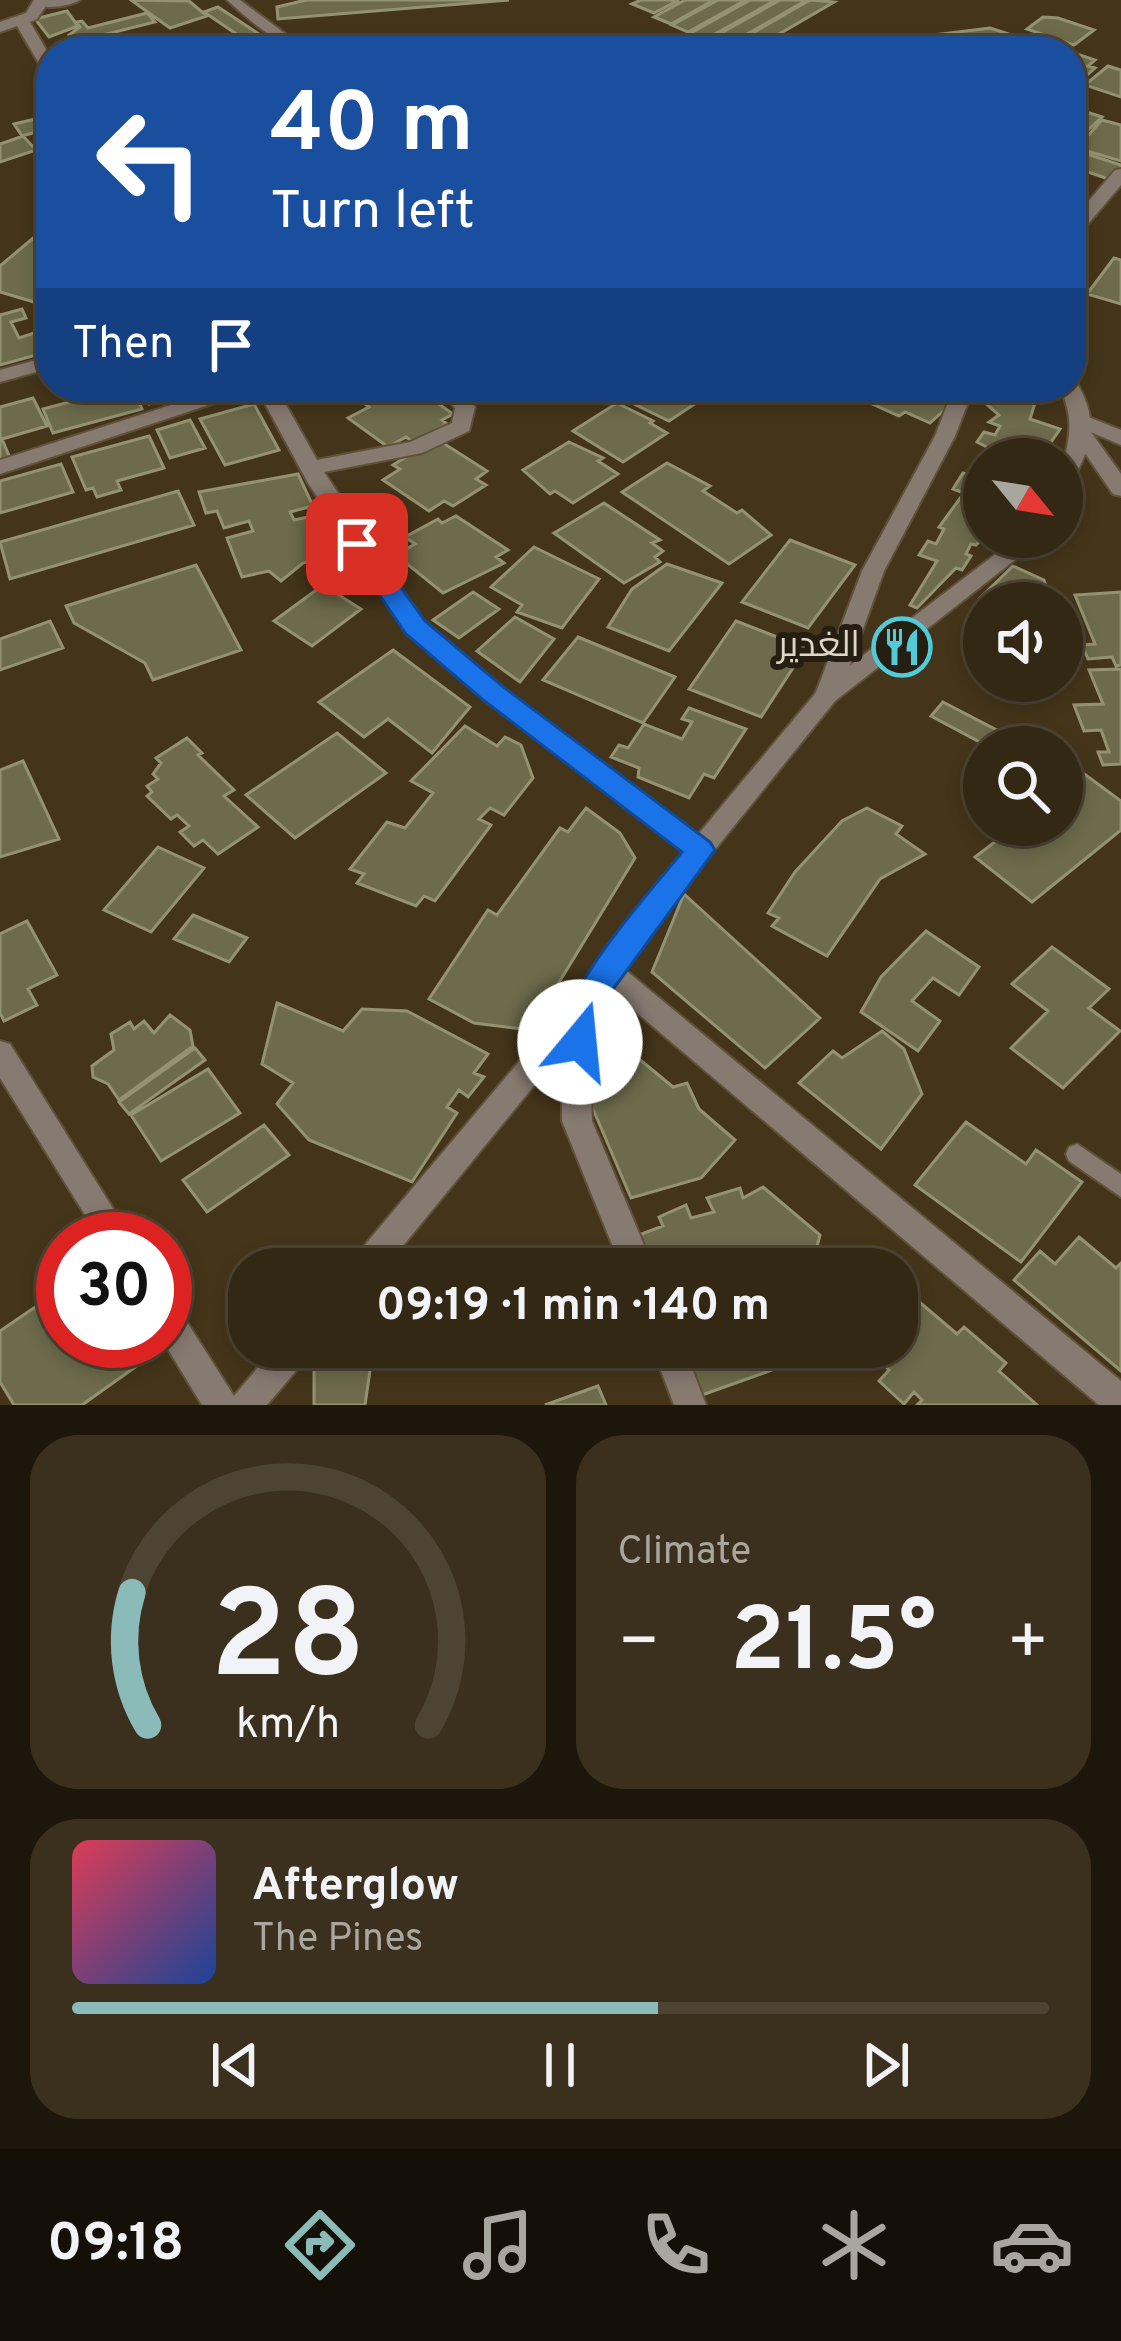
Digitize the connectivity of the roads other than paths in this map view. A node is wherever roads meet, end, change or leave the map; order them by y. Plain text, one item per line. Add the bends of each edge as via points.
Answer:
1 (74, 0) edge
2 (233, 0) edge
3 (42, 2) edge
4 (22, 22) junction
5 (0, 27) edge
6 (280, 36) edge
7 (36, 46) edge
8 (1121, 174) edge
9 (1086, 215) edge
10 (36, 366) edge
11 (0, 376) edge
12 (202, 402) edge
13 (274, 402) edge
14 (461, 402) edge
15 (958, 402) edge
16 (1075, 402) edge
17 (1085, 430) junction
18 (1081, 438) edge
19 (1121, 438) edge
20 (0, 467) edge
21 (310, 469) junction
22 (1121, 489) edge
23 (1006, 558) edge
24 (827, 695) junction
25 (700, 850) junction
26 (608, 971) junction
27 (585, 1003) junction
28 (0, 1053) edge
29 (1077, 1154) dead end
30 (1121, 1187) edge
31 (99, 1212) edge
32 (381, 1248) edge
33 (629, 1248) edge
34 (192, 1360) edge
35 (278, 1368) edge
36 (676, 1368) edge
37 (1121, 1402) edge
38 (220, 1405) edge
39 (246, 1405) edge
40 (690, 1405) edge

1 - 3 lane
2 - 6 lane
3 - 4 street
4 - 5 street
4 - 7 street
8 - 9 street
10 - 11 street
12 - 20 street
13 - 21 street
14 - 21 street via 462,426 416,448
15 - 24 street via 873,571
16 - 17 street
17 - 18 street
17 - 19 street
17 - 22 street
21 - 25 street via 416,628
23 - 24 street
24 - 25 street
25 - 26 street
26 - 27 street
26 - 37 street
27 - 32 street
27 - 33 street via 577,1121
28 - 31 street
29 - 30 lane
34 - 38 street
35 - 39 street
36 - 40 street

